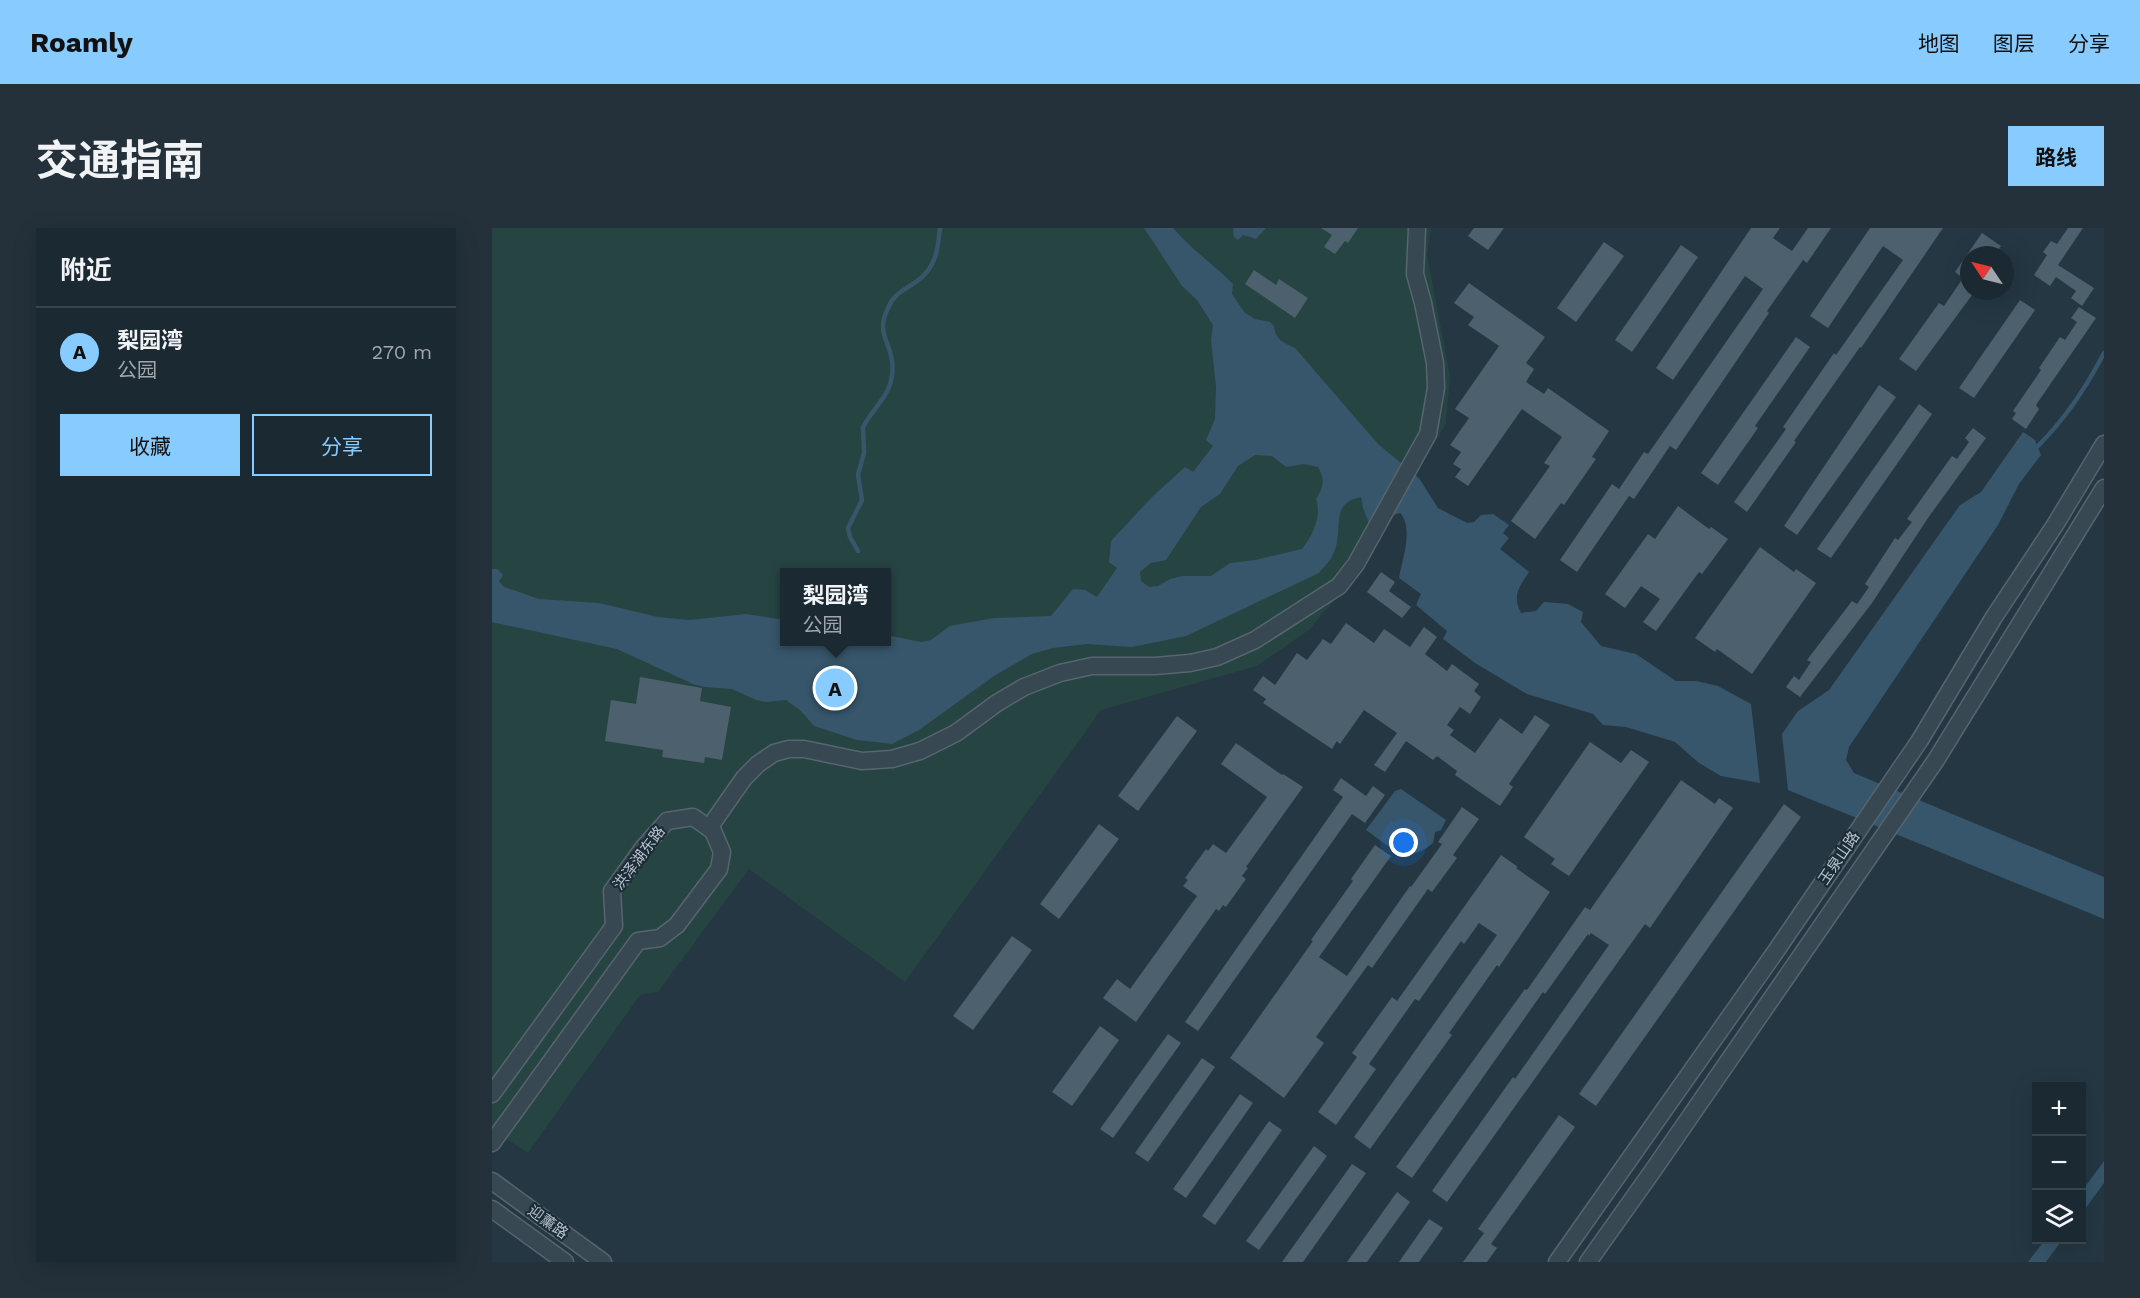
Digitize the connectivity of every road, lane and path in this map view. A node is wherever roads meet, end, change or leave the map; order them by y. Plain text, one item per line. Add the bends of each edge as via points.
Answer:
1 (1418, 228) edge
2 (2104, 444) edge
3 (2104, 488) edge
4 (709, 828) junction
5 (492, 1094) edge
6 (492, 1143) edge
7 (492, 1181) edge
8 (492, 1209) edge
9 (565, 1262) edge
10 (603, 1262) edge
11 (1557, 1262) edge
12 (1588, 1262) edge

1 - 4 street via 1415,274 1435,363 1436,387 1428,434 1356,564 1339,586 1255,640 1217,657 1155,666 1092,666 1024,687 956,734 920,751 862,761 804,749 774,753 744,778
2 - 11 street, 玉泉山路 via 1920,740
3 - 12 street, 玉泉山路 via 1936,760
4 - 5 street, 洪泽湖东路 via 693,817 667,821 643,848 612,891 614,926
4 - 6 street via 722,852 719,869 677,925 660,938 638,941
7 - 10 street, 迎薰路
8 - 9 street, 迎薰路

